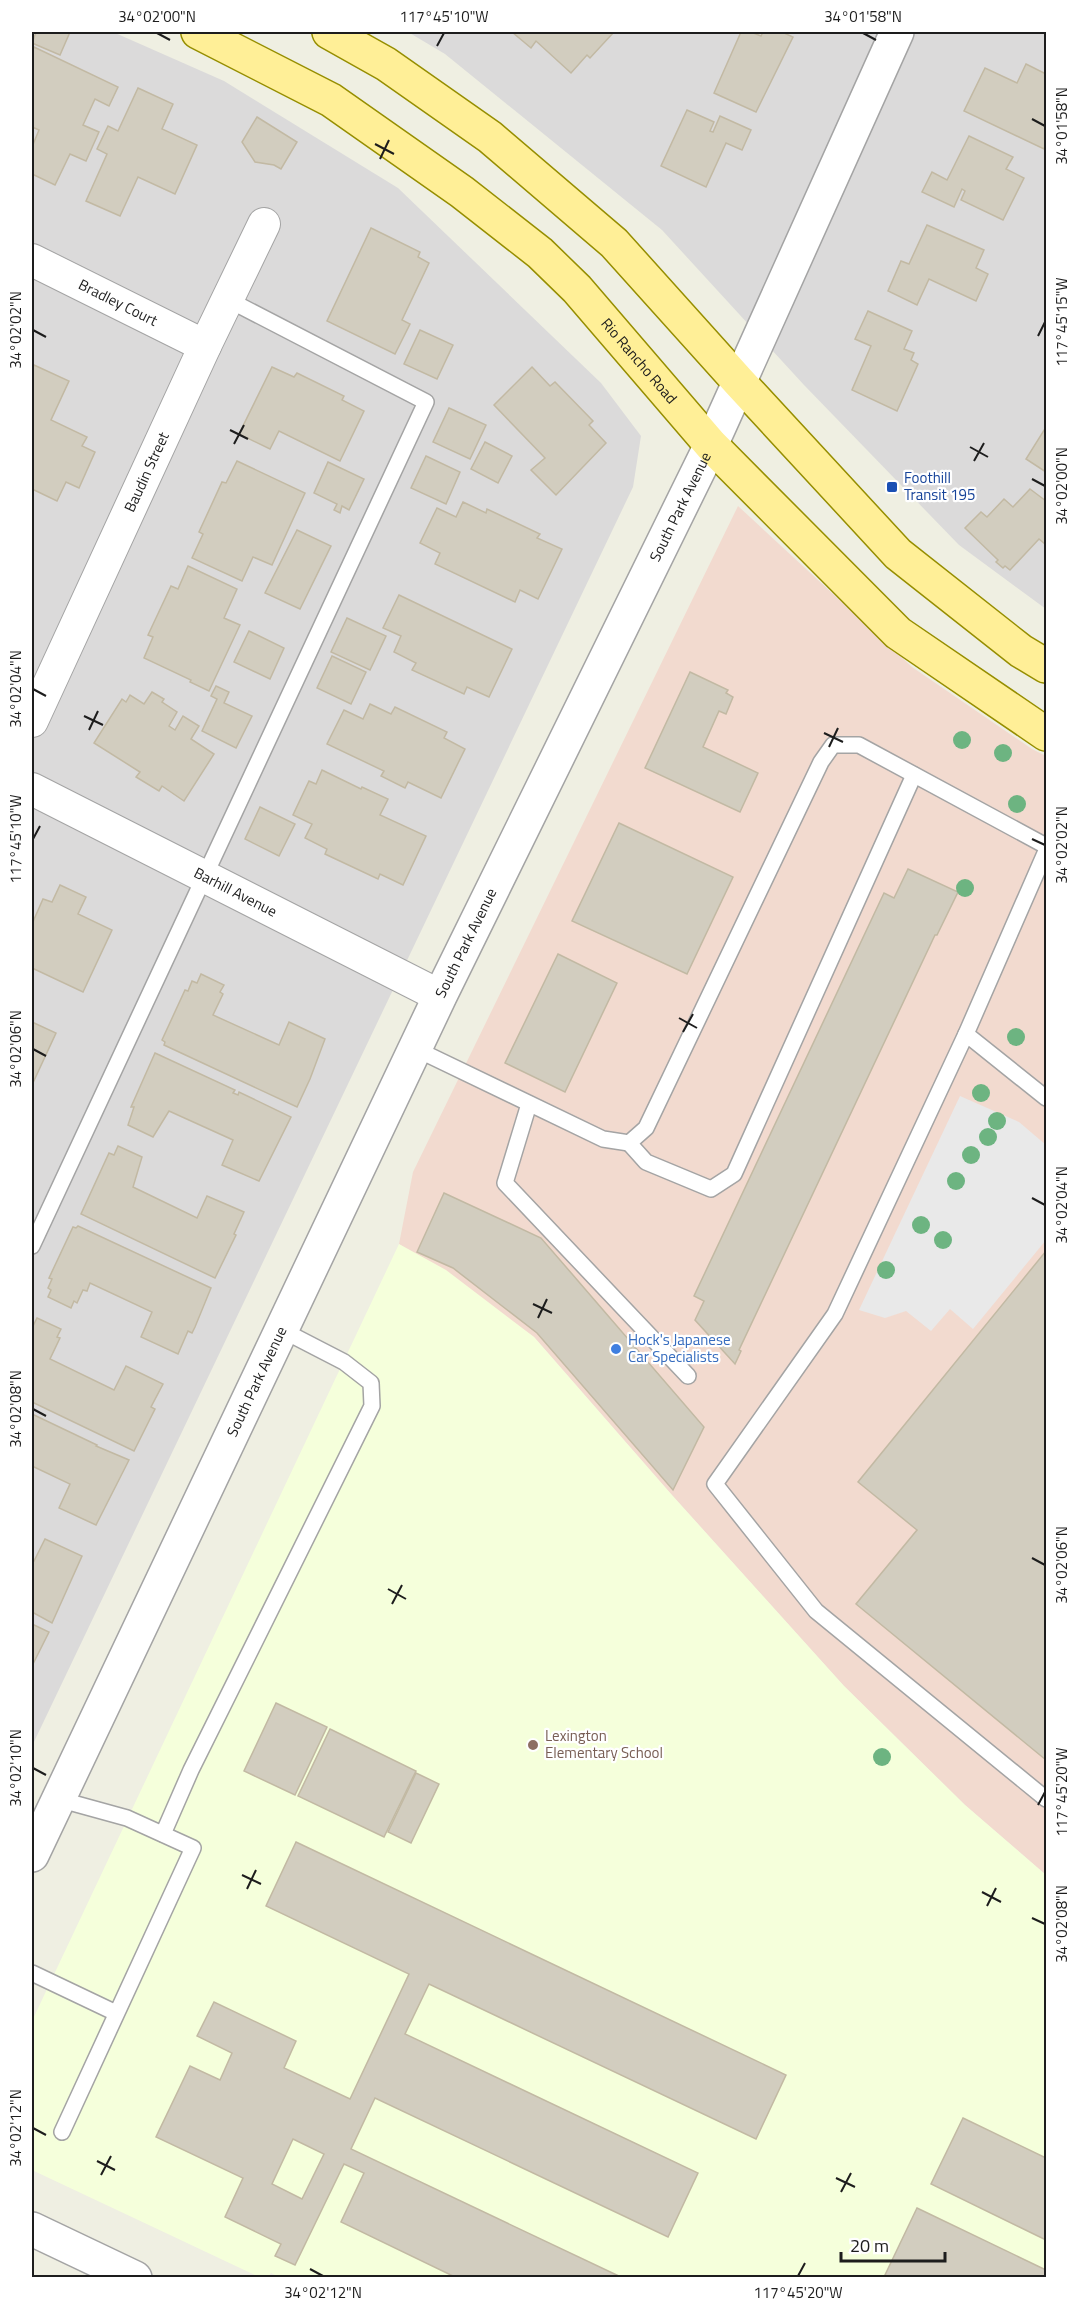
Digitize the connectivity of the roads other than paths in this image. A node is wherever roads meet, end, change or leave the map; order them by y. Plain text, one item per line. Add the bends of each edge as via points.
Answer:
1 (198, 32) edge
2 (329, 32) edge
3 (897, 32) edge
4 (264, 224) dead end
5 (32, 260) edge
6 (227, 299) junction
7 (205, 345) junction
8 (739, 382) junction
9 (711, 445) junction
10 (1047, 666) edge
11 (32, 721) edge
12 (1047, 734) edge
13 (914, 775) junction
14 (32, 789) edge
15 (1047, 846) edge
16 (1047, 851) edge
17 (204, 876) junction
18 (440, 996) junction
19 (966, 1034) junction
20 (416, 1049) junction
21 (1047, 1098) edge
22 (530, 1104) junction
23 (629, 1143) junction
24 (32, 1246) edge
25 (282, 1330) junction
26 (688, 1376) dead end
27 (58, 1799) junction
28 (1047, 1799) edge
29 (163, 1834) junction
30 (32, 1855) edge
31 (32, 1973) edge
32 (116, 2013) junction
33 (62, 2132) dead end
34 (32, 2229) edge
35 (135, 2277) edge

1 - 9 main road, Rio Rancho Road via 331,100 462,192 540,253 578,289
2 - 8 main road via 386,64 490,137 605,235
3 - 8 street, South Park Avenue
4 - 6 street, Baudin Street
5 - 7 street, Bradley Court
6 - 7 street, Baudin Street
6 - 17 lane via 426,402
7 - 11 street, Baudin Street
8 - 9 street, South Park Avenue
8 - 10 main road via 898,554 1021,651
9 - 12 main road, Rio Rancho Road via 898,633
9 - 18 street, South Park Avenue
13 - 15 lane
13 - 23 lane via 859,745 833,745 821,762 646,1128
13 - 23 lane via 734,1174 711,1189 646,1162
14 - 17 street, Barhill Avenue
16 - 19 lane
17 - 18 street, Barhill Avenue
17 - 24 lane
18 - 20 street, South Park Avenue
19 - 21 lane
19 - 28 lane via 835,1314 715,1484 816,1611
20 - 22 lane
20 - 25 street, South Park Avenue
22 - 23 lane via 603,1139
22 - 26 lane via 505,1183
25 - 27 street, South Park Avenue
25 - 29 lane via 344,1362 371,1383 372,1406 196,1759
27 - 29 lane via 127,1818
27 - 30 street, South Park Avenue
29 - 32 lane via 193,1848
31 - 32 lane
32 - 33 lane
34 - 35 street

